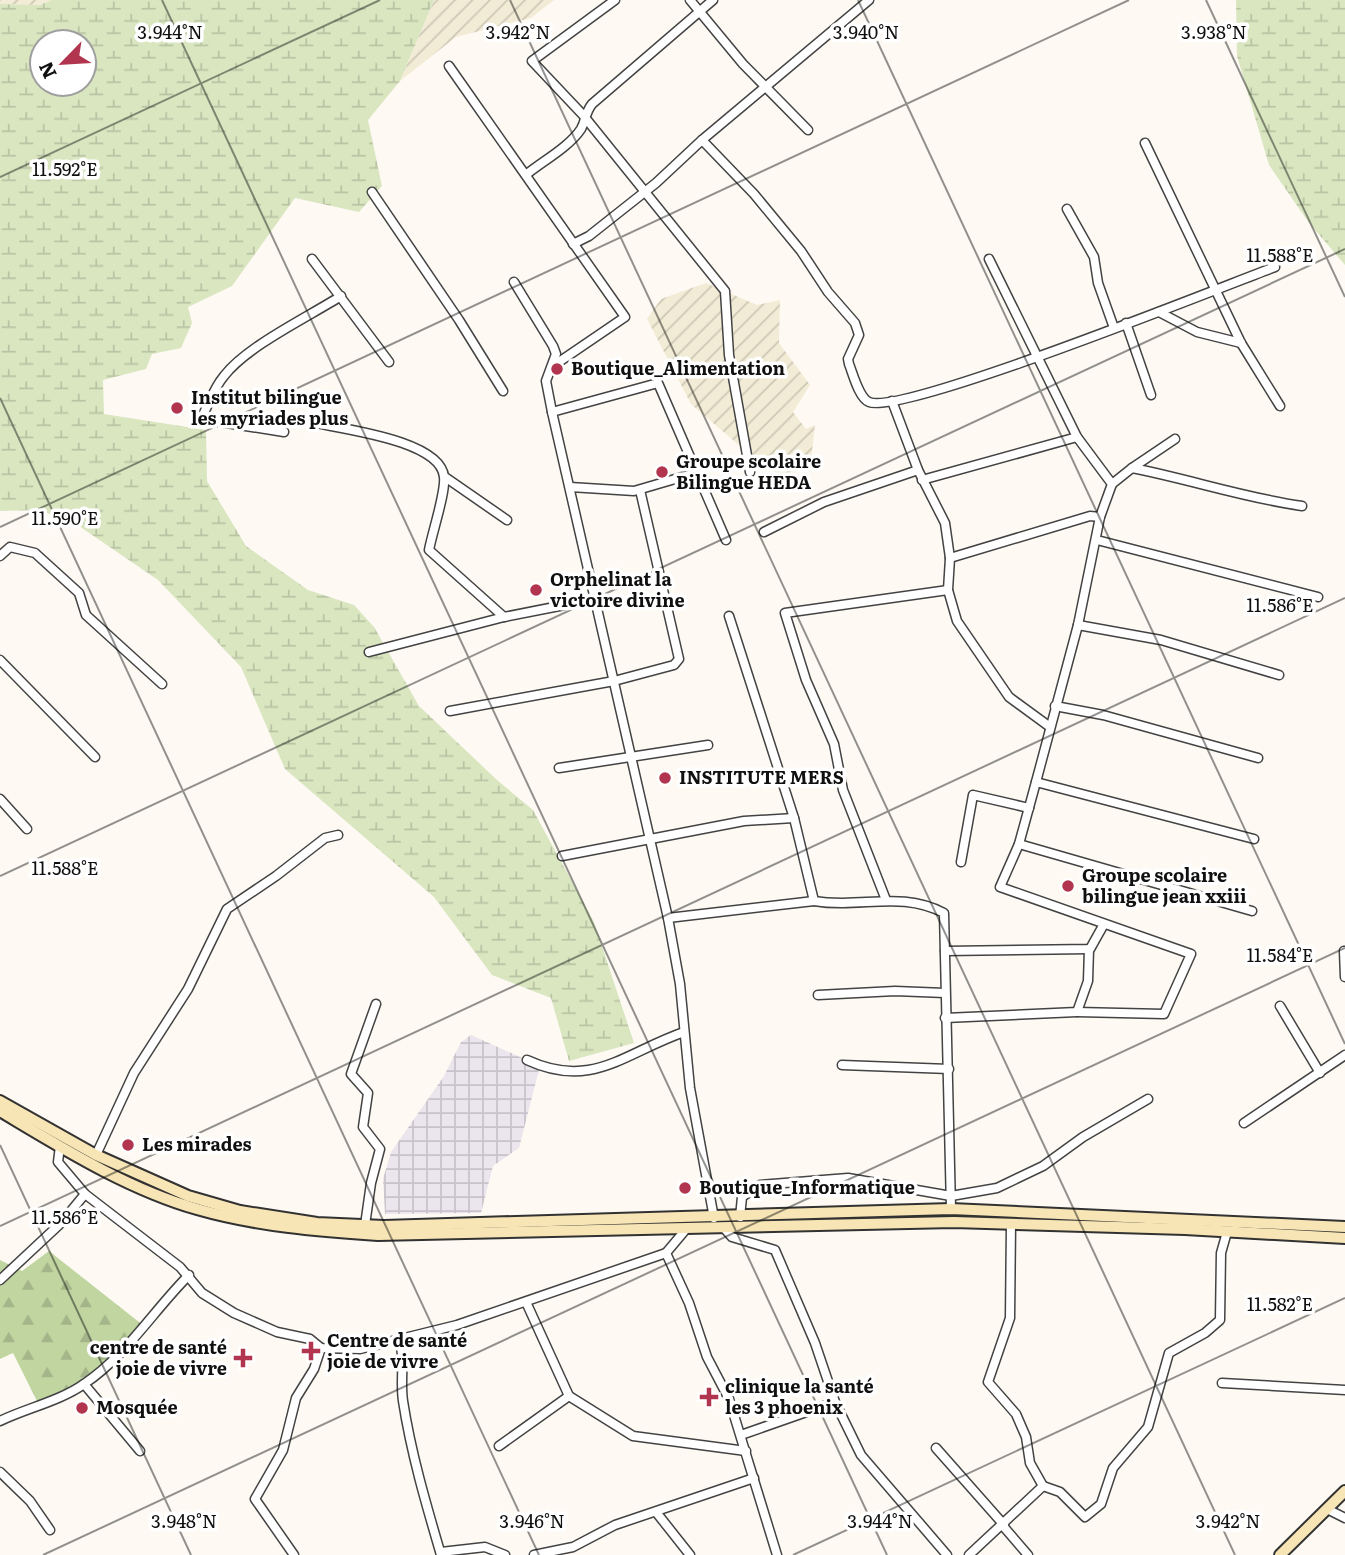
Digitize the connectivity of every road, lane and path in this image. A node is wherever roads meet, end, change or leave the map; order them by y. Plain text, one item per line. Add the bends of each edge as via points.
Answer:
1 (615, 0) edge
2 (690, 0) edge
3 (713, 0) edge
4 (869, 0) edge
5 (699, 12) junction
6 (449, 66) dead end
7 (765, 88) junction
8 (583, 115) junction
9 (808, 130) dead end
10 (702, 140) junction
11 (1145, 143) dead end
12 (527, 174) junction
13 (645, 191) junction
14 (372, 192) dead end
15 (1067, 209) dead end
16 (573, 244) junction
17 (312, 259) dead end
18 (989, 259) dead end
19 (1275, 267) dead end
20 (514, 282) dead end
21 (1214, 289) junction
22 (341, 296) junction
23 (1159, 312) junction
24 (1126, 323) junction
25 (1114, 328) junction
26 (1241, 343) junction
27 (1036, 356) junction
28 (389, 362) dead end
29 (552, 366) junction
30 (503, 391) dead end
31 (1151, 395) dead end
32 (892, 401) junction
33 (1280, 406) dead end
34 (552, 412) junction
35 (312, 422) dead end
36 (284, 432) dead end
37 (1077, 437) junction
38 (1175, 439) dead end
39 (1132, 468) junction
40 (918, 471) junction
41 (699, 472) junction
42 (750, 472) dead end
43 (445, 477) junction
44 (922, 480) junction
45 (1112, 484) junction
46 (570, 487) junction
47 (640, 490) junction
48 (1302, 506) dead end
49 (1100, 517) junction
50 (507, 520) dead end
51 (764, 532) dead end
52 (726, 540) dead end
53 (1097, 540) junction
54 (0, 556) edge
55 (950, 558) junction
56 (948, 590) junction
57 (1318, 597) dead end
58 (595, 599) junction
59 (729, 616) dead end
60 (504, 617) junction
61 (1078, 625) junction
62 (369, 652) dead end
63 (0, 660) edge
64 (1279, 676) dead end
65 (614, 681) junction
66 (162, 684) dead end
67 (1055, 706) junction
68 (450, 712) dead end
69 (1050, 727) junction
70 (708, 745) dead end
71 (629, 755) junction
72 (95, 757) dead end
73 (1258, 758) dead end
74 (559, 768) dead end
75 (1036, 782) junction
76 (0, 799) edge
77 (1029, 807) junction
78 (794, 818) junction
79 (27, 829) dead end
80 (338, 835) dead end
81 (648, 838) junction
82 (1254, 839) dead end
83 (1019, 844) junction
84 (562, 856) dead end
85 (961, 862) dead end
86 (886, 900) junction
87 (814, 901) junction
88 (1252, 911) dead end
89 (668, 918) junction
90 (1104, 924) junction
91 (1089, 949) junction
92 (945, 951) junction
93 (1344, 951) edge
94 (1345, 977) edge
95 (945, 992) junction
96 (818, 995) dead end
97 (376, 1004) dead end
98 (1280, 1006) dead end
99 (1077, 1012) junction
100 (945, 1018) junction
101 (684, 1032) junction
102 (1345, 1055) edge
103 (527, 1060) dead end
104 (842, 1065) dead end
105 (949, 1069) junction
106 (1320, 1073) junction
107 (1148, 1098) dead end
108 (0, 1101) edge
109 (0, 1111) edge
110 (1244, 1123) dead end
111 (60, 1146) junction
112 (96, 1155) junction
113 (85, 1194) junction
114 (951, 1196) junction
115 (951, 1209) junction
116 (740, 1217) junction
117 (1011, 1224) junction
118 (365, 1225) junction
119 (718, 1225) junction
120 (1345, 1227) edge
121 (687, 1228) junction
122 (1227, 1233) junction
123 (1345, 1238) edge
124 (666, 1253) junction
125 (188, 1275) junction
126 (0, 1280) edge
127 (526, 1302) junction
128 (400, 1341) junction
129 (321, 1348) junction
130 (1222, 1383) dead end
131 (84, 1384) junction
132 (1345, 1390) edge
133 (569, 1395) junction
134 (835, 1402) junction
135 (0, 1421) edge
136 (741, 1435) junction
137 (499, 1446) dead end
138 (936, 1448) dead end
139 (139, 1451) dead end
140 (746, 1451) junction
141 (0, 1472) edge
142 (754, 1478) junction
143 (1044, 1486) junction
144 (1345, 1491) edge
145 (1327, 1509) junction
146 (656, 1512) junction
147 (1345, 1518) edge
148 (1004, 1526) junction
149 (50, 1530) dead end
150 (441, 1553) edge
151 (294, 1555) edge
152 (505, 1555) edge
153 (534, 1555) edge
154 (690, 1555) edge
155 (777, 1555) edge
156 (947, 1555) edge
157 (969, 1555) edge
158 (1028, 1555) edge
159 (1280, 1555) edge

1 - 8 street via 532,61
2 - 5 street
3 - 5 street
4 - 7 street
5 - 7 street
5 - 8 street
6 - 12 street
7 - 9 street
7 - 10 street
8 - 12 street via 582,128 574,137
8 - 13 street
10 - 13 street
10 - 32 street via 754,194 855,323 859,335 848,359 865,399
11 - 21 street
12 - 16 street
13 - 16 street
13 - 42 street via 725,291 729,355
14 - 30 street
15 - 25 street via 1094,257
16 - 29 street via 625,317
17 - 22 street
18 - 27 street
19 - 21 street
20 - 29 street via 553,346
21 - 23 street
21 - 26 street
22 - 28 street
22 - 36 street via 252,350 214,389 201,419
23 - 24 street
23 - 26 street via 1197,332
24 - 25 street
24 - 31 street
25 - 27 street
26 - 33 street
27 - 32 street
27 - 37 street
29 - 34 street via 546,381
32 - 40 street
34 - 41 street via 658,383
34 - 46 street
35 - 43 street via 417,447 440,464
37 - 44 street
37 - 45 street
38 - 39 street
39 - 45 street
39 - 48 street
40 - 44 street
40 - 51 street via 824,502
41 - 47 street
41 - 52 street
43 - 50 street
43 - 60 street via 429,550
44 - 55 street via 945,523
45 - 49 street
46 - 47 street
46 - 58 street
47 - 65 street via 679,659 674,665
49 - 53 street
49 - 55 street via 1090,516
53 - 57 street
53 - 61 street
54 - 66 street via 10,547 35,553 79,593 86,615
55 - 56 street
56 - 69 street via 957,621 1009,697
56 - 86 street via 785,613 806,680 834,744 843,790
58 - 60 street
58 - 65 street
59 - 78 street
60 - 62 street
61 - 64 street via 1161,640
61 - 67 street
63 - 72 street
65 - 68 street
65 - 71 street
67 - 69 street
67 - 73 street
69 - 75 street
70 - 71 street
71 - 74 street
71 - 81 street
75 - 77 street
75 - 82 street
76 - 79 street
77 - 83 street
77 - 85 street via 973,795
78 - 81 street via 750,820
78 - 87 street
80 - 112 street via 325,838 226,909 188,989 134,1073
81 - 84 street
81 - 89 street
83 - 88 street
83 - 90 street via 1000,887
86 - 87 street via 845,905
86 - 92 street via 918,901 944,913
87 - 89 street
89 - 101 street
90 - 91 street
90 - 99 street via 1191,954 1164,1014
91 - 92 street
91 - 99 street via 1088,981
92 - 95 street
93 - 94 street
95 - 96 street
95 - 100 street
97 - 118 street via 351,1074 368,1093 363,1127 380,1149
98 - 106 street
99 - 100 street
100 - 105 street
101 - 103 street via 586,1072 565,1073
101 - 119 street via 699,1147
102 - 106 street
104 - 105 street
105 - 114 street
106 - 110 street
107 - 114 street via 1043,1166 998,1188
108 - 112 main road
109 - 111 main road
111 - 113 street via 58,1162
111 - 121 main road via 195,1209 318,1231 378,1235
112 - 118 main road via 188,1196 240,1211
113 - 125 street
113 - 126 street
114 - 115 street
114 - 116 street via 848,1178 760,1185 742,1197
115 - 116 main road
115 - 120 main road
116 - 119 main road
117 - 119 main road
117 - 122 main road
117 - 143 street via 1010,1318 988,1382 1016,1414 1030,1463
118 - 119 main road
119 - 121 main road
119 - 134 street via 732,1237 775,1250
121 - 124 street
122 - 123 main road
122 - 143 street via 1221,1253 1220,1320 1205,1334 1169,1353 1148,1427 1113,1468 1101,1504 1085,1517 1060,1492
124 - 127 street
124 - 136 street
125 - 129 street via 202,1293 234,1313 277,1332 310,1339
125 - 131 street via 108,1366
127 - 128 street
127 - 133 street
128 - 129 street via 360,1349
128 - 150 street via 405,1363 402,1399 417,1477
129 - 151 street via 296,1398 282,1450 255,1499
130 - 132 street
131 - 135 street
131 - 139 street
133 - 137 street
133 - 140 street via 633,1436
134 - 136 street
134 - 156 street via 861,1455
136 - 140 street
138 - 148 street
140 - 142 street
141 - 149 street via 30,1501
142 - 146 street
142 - 155 street
143 - 148 street
144 - 145 main road
145 - 147 street
145 - 159 main road
146 - 153 street via 615,1525 573,1547
146 - 154 street
148 - 157 street
148 - 158 street
150 - 152 street via 485,1547

